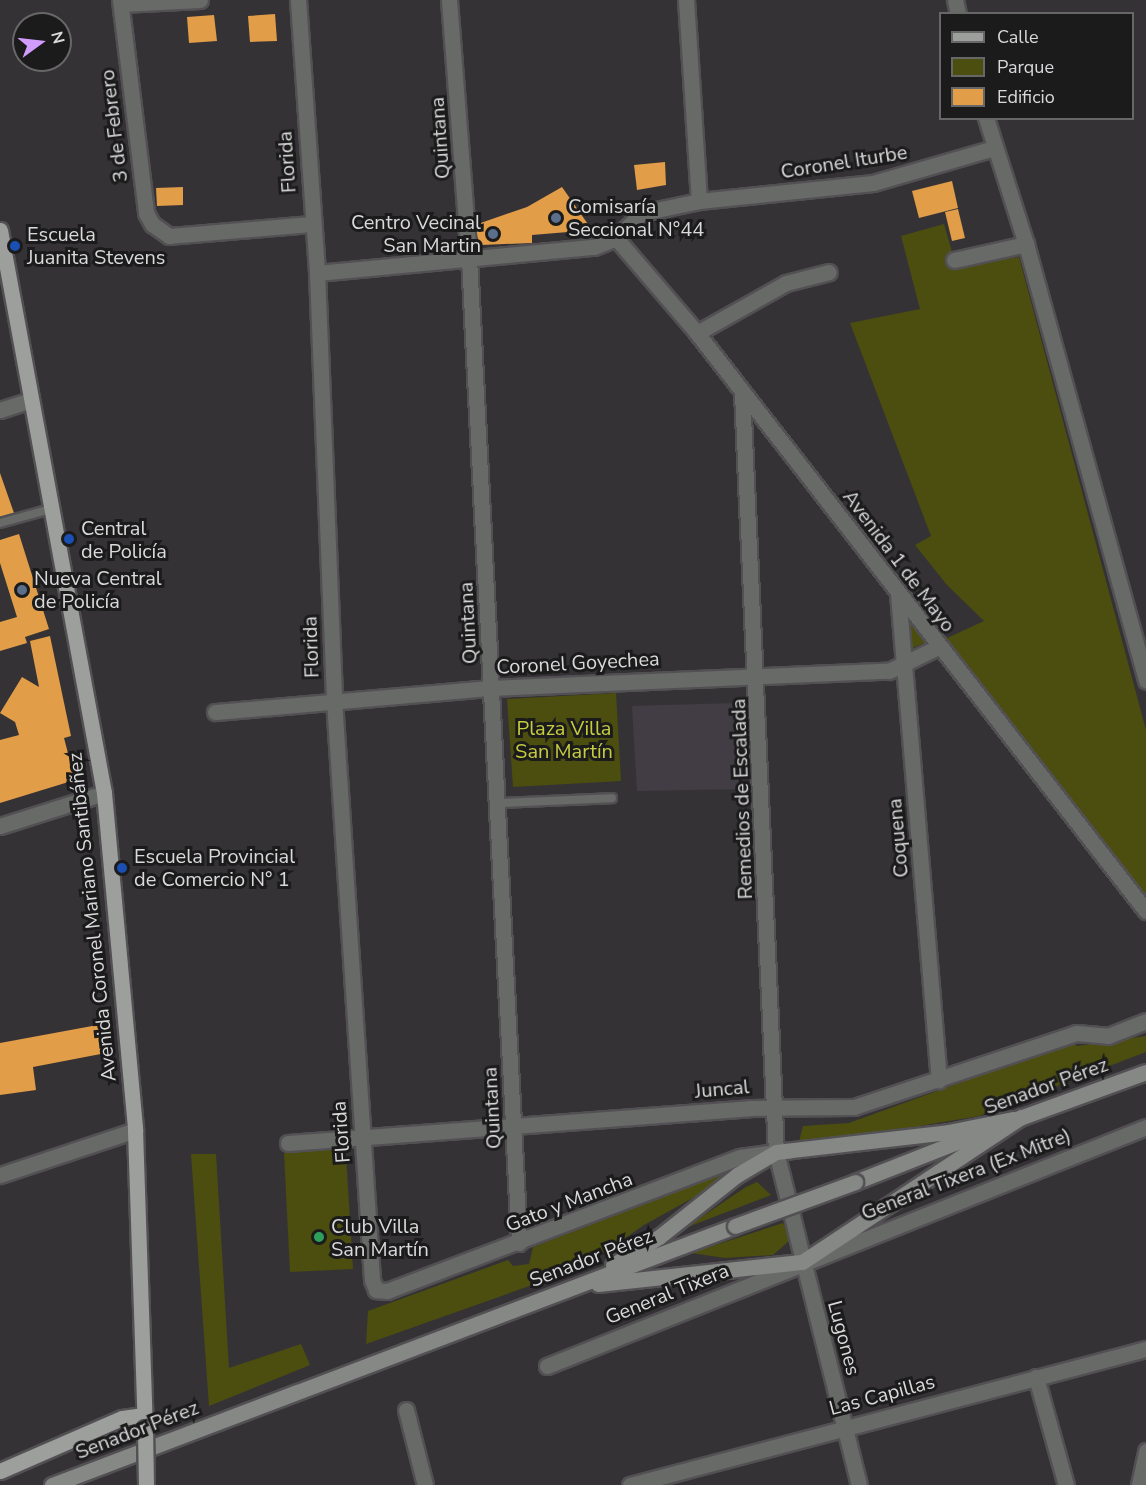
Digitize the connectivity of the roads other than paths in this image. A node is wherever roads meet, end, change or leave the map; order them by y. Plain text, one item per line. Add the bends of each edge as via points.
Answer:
1 (200, 0) edge
2 (298, 0) edge
3 (449, 0) edge
4 (686, 0) edge
5 (121, 2) edge
6 (987, 120) edge
7 (994, 148) junction
8 (699, 201) junction
9 (312, 224) junction
10 (0, 230) edge
11 (616, 238) junction
12 (1026, 244) junction
13 (469, 258) junction
14 (954, 260) dead end
15 (829, 272) dead end
16 (317, 273) junction
17 (697, 333) junction
18 (742, 393) junction
19 (30, 400) junction
20 (0, 410) edge
21 (51, 509) junction
22 (0, 523) edge
23 (898, 592) junction
24 (938, 647) junction
25 (904, 666) junction
26 (758, 676) junction
27 (1146, 681) edge
28 (492, 688) junction
29 (334, 700) junction
30 (215, 712) dead end
31 (104, 793) junction
32 (612, 798) dead end
33 (499, 803) junction
34 (0, 825) edge
35 (1146, 911) edge
36 (1146, 1022) edge
37 (1143, 1073) edge
38 (939, 1080) junction
39 (775, 1107) junction
40 (1022, 1117) junction
41 (1146, 1127) edge
42 (514, 1129) junction
43 (135, 1130) junction
44 (363, 1138) junction
45 (288, 1143) dead end
46 (776, 1152) junction
47 (0, 1175) edge
48 (787, 1203) joint
49 (519, 1244) junction
50 (802, 1262) junction
51 (580, 1286) junction
52 (376, 1290) joint
53 (1146, 1349) edge
54 (547, 1366) dead end
55 (1036, 1377) junction
56 (406, 1410) dead end
57 (144, 1422) junction
58 (846, 1426) junction
59 (1146, 1451) edge
60 (0, 1471) edge
61 (52, 1485) edge
62 (146, 1485) edge
63 (425, 1485) edge
64 (630, 1485) edge
65 (859, 1485) edge
66 (1066, 1485) edge
67 (1139, 1485) edge

1 - 5 street
2 - 9 street, Florida
3 - 13 street, Quintana
4 - 8 street
5 - 9 street, 3 de Febrero via 146,213 152,224 169,237
6 - 7 street
7 - 8 street, Coronel Iturbe via 873,183
7 - 12 street
8 - 11 street via 642,213
9 - 16 street, Florida
10 - 19 main road, Avenida Coronel Mariano Santibáñez
11 - 13 street via 594,247
11 - 17 street, Avenida 1 de Mayo
12 - 14 street
12 - 27 street
13 - 16 street
13 - 28 street, Quintana
15 - 17 street via 786,283
16 - 29 street, Florida
17 - 18 street, Avenida 1 de Mayo
18 - 23 street, Avenida 1 de Mayo
18 - 26 street, Remedios de Escalada
19 - 20 street
19 - 21 main road, Avenida Coronel Mariano Santibáñez
21 - 22 lane
21 - 31 main road, Avenida Coronel Mariano Santibáñez
23 - 24 street, Avenida 1 de Mayo
23 - 25 street, Coquena
24 - 25 street, Coronel Goyechea
24 - 35 street, Avenida 1 de Mayo
25 - 26 street, Coronel Goyechea via 889,671
25 - 38 street, Coquena
26 - 28 street, Coronel Goyechea
26 - 39 street, Remedios de Escalada
28 - 29 street, Coronel Goyechea
28 - 33 street, Quintana
29 - 30 street, Coronel Goyechea
29 - 44 street, Florida
31 - 34 street
31 - 43 main road, Avenida Coronel Mariano Santibáñez
32 - 33 lane
33 - 42 street, Quintana
36 - 38 street, Juncal via 1108,1036 1076,1033
37 - 40 main road, Senador Pérez
38 - 39 street, Juncal via 854,1107
39 - 42 street, Juncal
39 - 46 street, Remedios de Escalada
40 - 46 main road via 948,1132
40 - 50 main road
40 - 51 main road, Senador Pérez, bridge
41 - 50 street, General Tixera (Ex Mitre)
42 - 44 street, Juncal
42 - 49 street, Quintana
43 - 47 street
43 - 57 main road, Avenida Coronel Mariano Santibáñez
44 - 45 street, Juncal
44 - 52 street, Florida via 372,1280
46 - 48 street, Remedios de Escalada
46 - 49 street, Gato y Mancha via 740,1157
46 - 51 main road via 737,1175 659,1237
48 - 50 street, Lugones
49 - 52 street, Gato y Mancha via 387,1291
50 - 51 main road
50 - 54 street, General Tixera
50 - 58 street, Lugones
51 - 61 main road, Senador Pérez
53 - 55 street, Las Capillas
55 - 58 street, Las Capillas
55 - 66 street
56 - 63 street
57 - 60 main road via 122,1419
57 - 62 main road, Avenida Coronel Mariano Santibáñez, bridge
58 - 64 street, Las Capillas
58 - 65 street, Lugones
59 - 67 street

